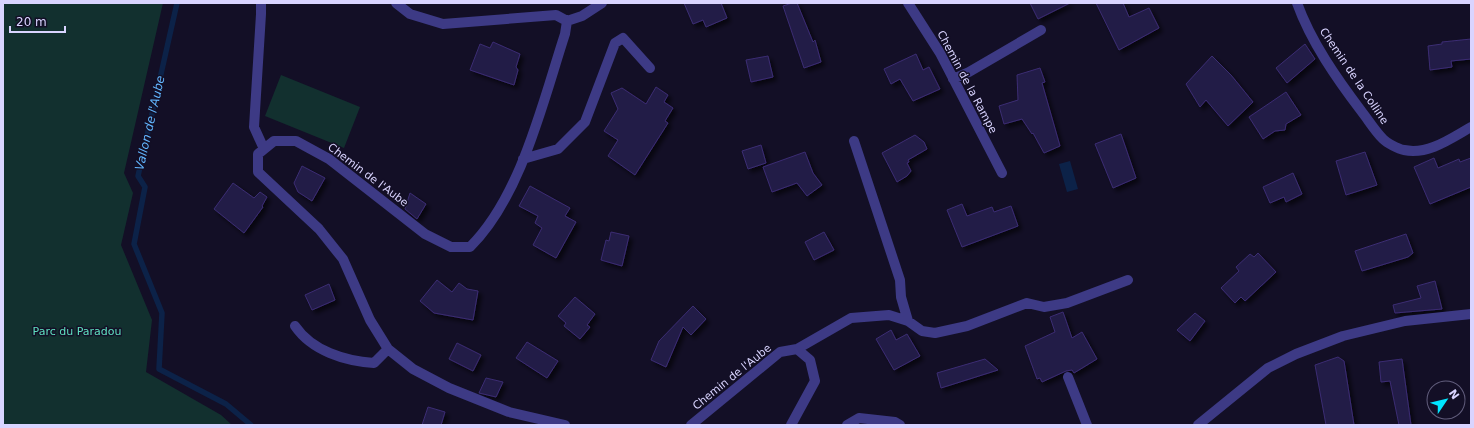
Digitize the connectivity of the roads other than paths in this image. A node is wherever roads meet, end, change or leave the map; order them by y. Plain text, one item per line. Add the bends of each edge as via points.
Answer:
1 (260, 3) edge
2 (396, 3) edge
3 (602, 3) edge
4 (908, 3) edge
5 (1297, 3) edge
6 (567, 21) junction
7 (1041, 30) dead end
8 (650, 68) dead end
9 (953, 79) junction
10 (1471, 128) edge
11 (854, 141) dead end
12 (264, 149) junction
13 (523, 159) junction
14 (1002, 173) dead end
15 (1128, 280) dead end
16 (1471, 314) edge
17 (908, 320) junction
18 (295, 326) dead end
19 (388, 349) junction
20 (797, 349) junction
21 (1068, 377) dead end
22 (540, 422) edge
23 (565, 425) edge
24 (691, 425) edge
25 (791, 425) edge
26 (847, 425) edge
27 (900, 425) edge
28 (1087, 425) edge
29 (1198, 425) edge

1 - 12 street via 262,14 254,127
2 - 6 street via 410,14 443,24 556,15
3 - 6 street via 582,16
4 - 9 street, Chemin de la Rampe via 940,53
5 - 10 street, Chemin de la Colline via 1303,21 1319,47 1351,97 1383,139 1402,150 1421,152
6 - 13 street, Chemin de l'Aube via 565,34
7 - 9 street
8 - 13 street via 623,38 615,43 585,122 558,149
9 - 14 street, Chemin de la Rampe
11 - 17 street via 900,280 901,297
12 - 13 street, Chemin de l'Aube via 274,141 296,141 329,159 425,234 451,247 470,247 483,234 513,186
12 - 19 street via 258,154 258,172 320,229 343,260 370,320
15 - 17 street via 1067,303 1044,307 1027,303 967,326 935,333 922,331
16 - 29 street via 1405,321 1343,336 1296,354 1268,368
17 - 20 street, Chemin de l'Aube via 890,315 850,318
18 - 19 street via 302,337 317,347 354,361 374,363
19 - 22 street via 413,369 449,388
20 - 24 street, Chemin de l'Aube via 780,352
20 - 25 street via 810,360 815,381
21 - 28 street
22 - 23 street
26 - 27 street via 859,418 895,422

